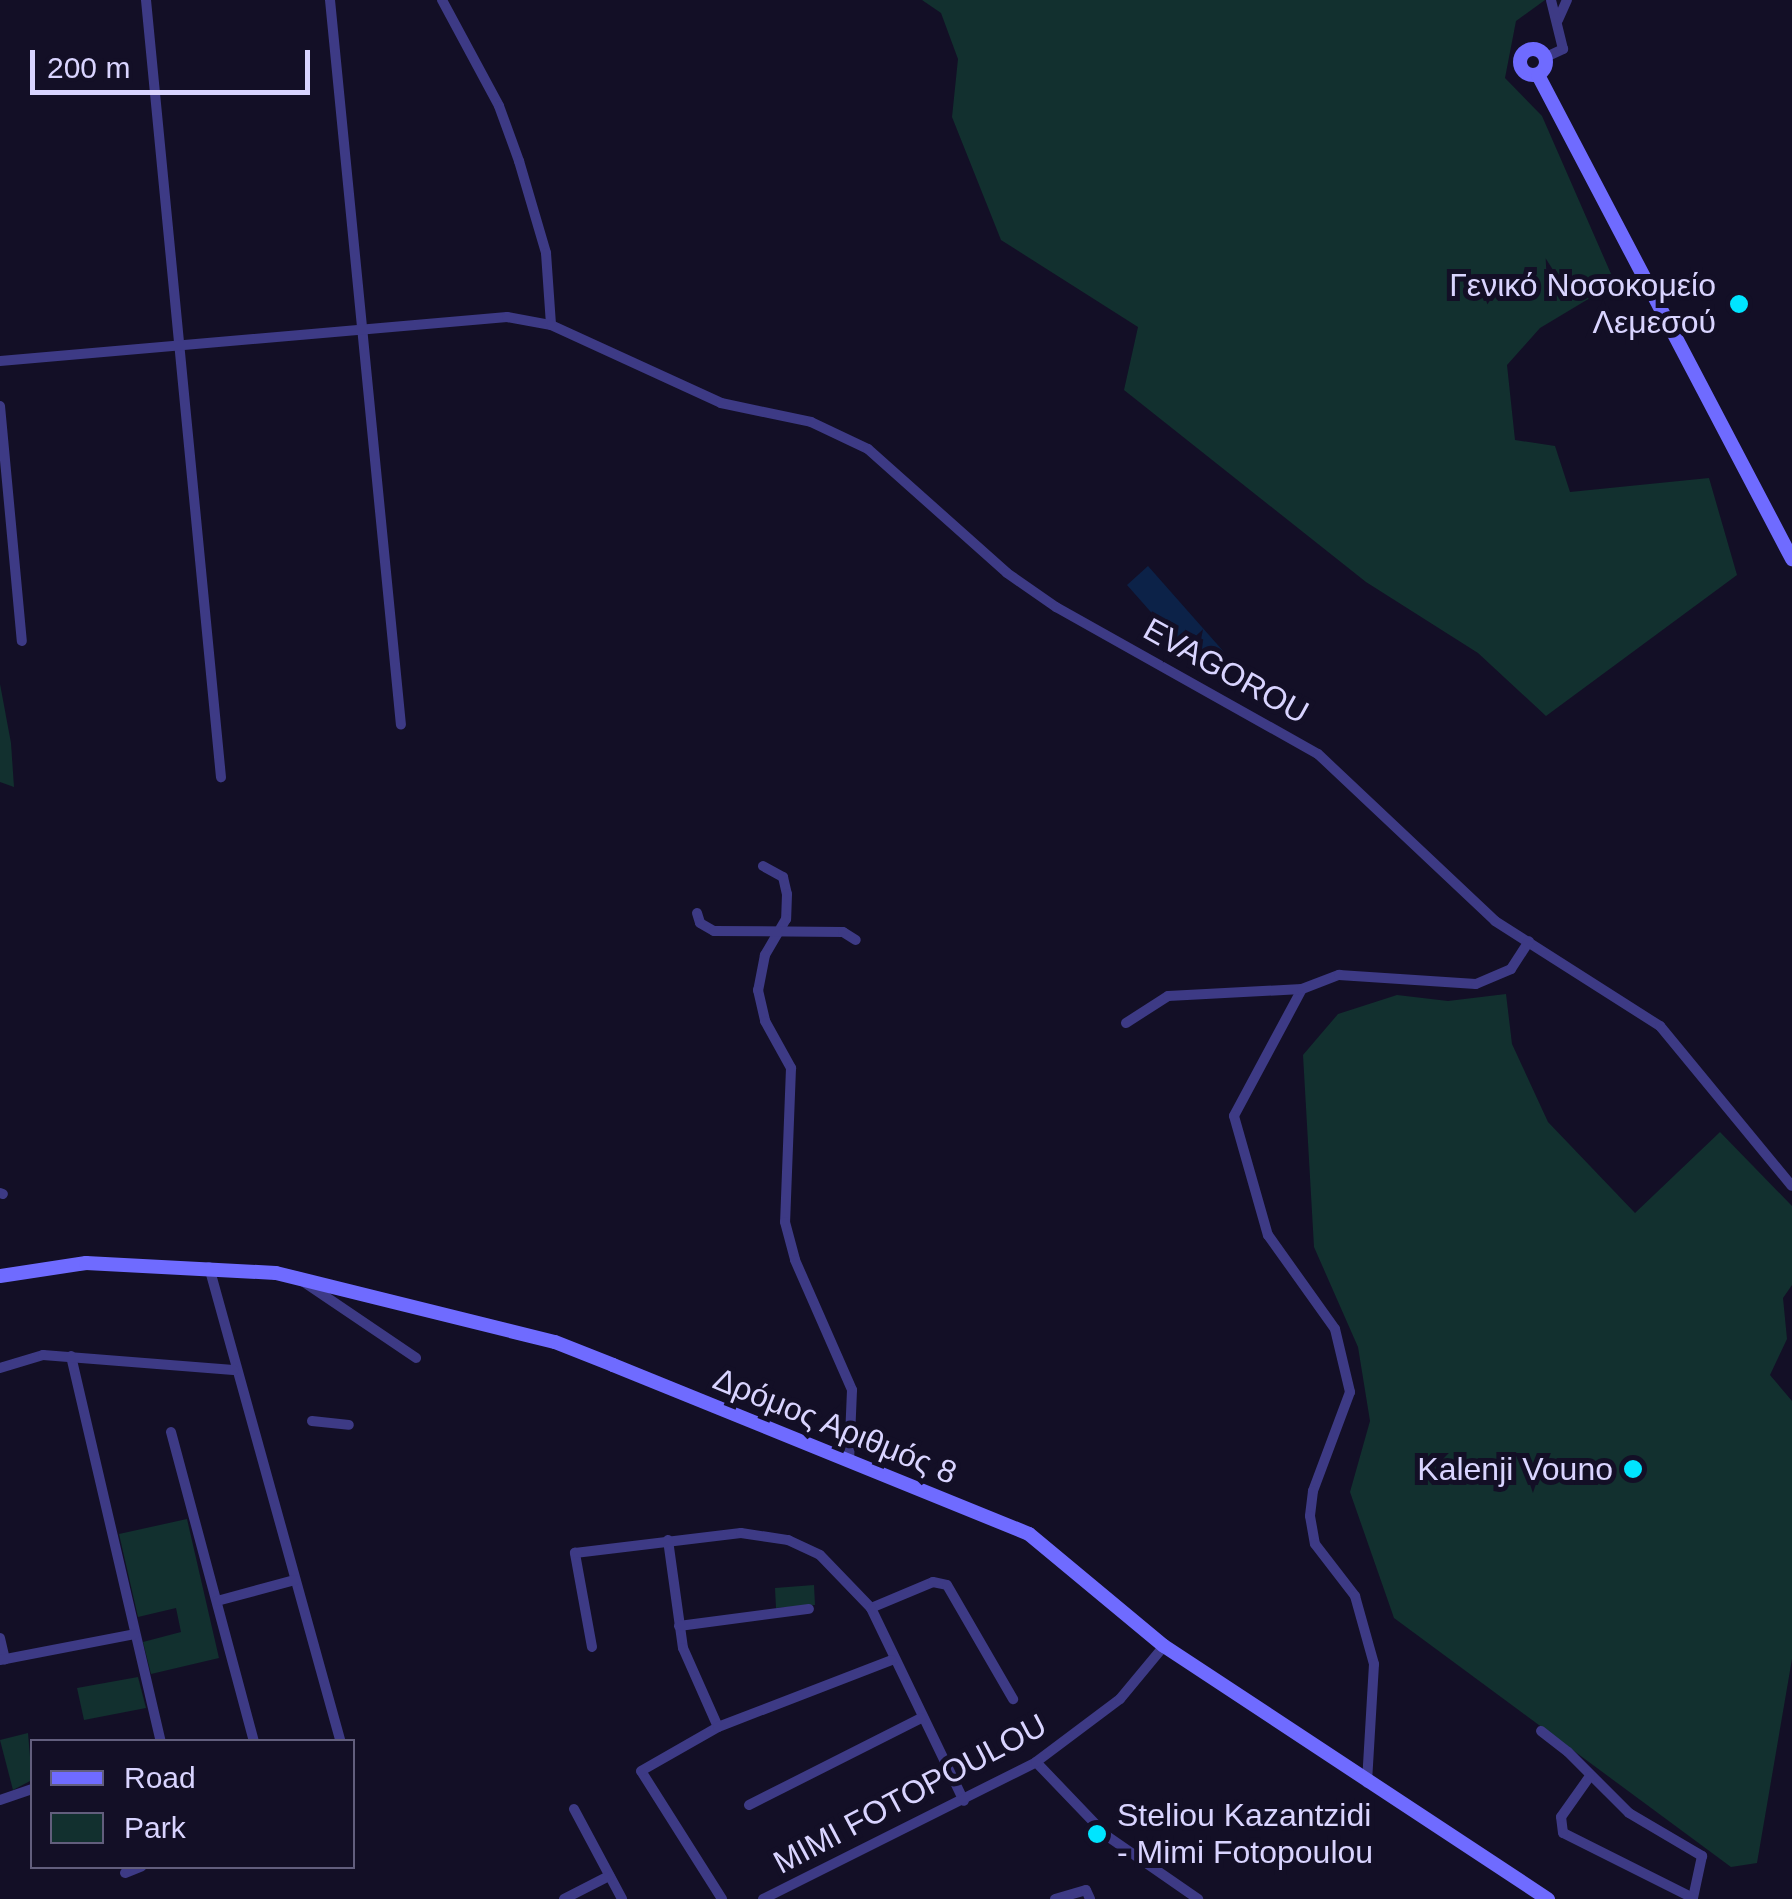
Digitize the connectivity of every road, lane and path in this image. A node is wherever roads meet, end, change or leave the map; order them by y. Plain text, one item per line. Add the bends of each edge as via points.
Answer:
1 (146, 0) edge
2 (330, 0) edge
3 (442, 0) edge
4 (1551, 0) edge
5 (1567, 0) edge
6 (1558, 21) junction
7 (1546, 57) junction
8 (1538, 75) junction
9 (551, 325) junction
10 (363, 327) junction
11 (180, 345) junction
12 (0, 361) edge
13 (0, 406) edge
14 (1792, 559) edge
15 (22, 641) dead end
16 (401, 725) dead end
17 (222, 777) dead end
18 (763, 866) dead end
19 (697, 912) dead end
20 (781, 930) junction
21 (856, 940) dead end
22 (1528, 941) junction
23 (1302, 989) junction
24 (1126, 1023) dead end
25 (1792, 1186) edge
26 (209, 1266) junction
27 (0, 1276) edge
28 (301, 1280) junction
29 (70, 1356) junction
30 (416, 1358) dead end
31 (0, 1368) edge
32 (234, 1370) junction
33 (312, 1421) dead end
34 (349, 1426) dead end
35 (171, 1432) dead end
36 (848, 1462) junction
37 (668, 1540) junction
38 (295, 1580) junction
39 (217, 1601) junction
40 (871, 1608) junction
41 (809, 1609) dead end
42 (679, 1626) junction
43 (136, 1634) junction
44 (0, 1638) edge
45 (1164, 1646) junction
46 (592, 1647) dead end
47 (3, 1659) edge
48 (892, 1660) junction
49 (1013, 1699) dead end
50 (921, 1718) junction
51 (718, 1727) junction
52 (1541, 1731) dead end
53 (160, 1739) edge
54 (253, 1739) edge
55 (339, 1739) edge
56 (1036, 1762) junction
57 (1590, 1776) junction
58 (1367, 1783) junction
59 (30, 1790) edge
60 (0, 1800) edge
61 (964, 1802) junction
62 (749, 1805) dead end
63 (574, 1809) dead end
64 (135, 1869) edge
65 (125, 1873) dead end
66 (609, 1876) junction
67 (564, 1899) edge
68 (622, 1899) edge
69 (722, 1899) edge
70 (763, 1899) edge
71 (1055, 1899) edge
72 (1090, 1899) edge
73 (1198, 1899) edge
74 (1548, 1899) edge

1 - 11 street
2 - 10 street
3 - 9 street via 499,106 520,162 546,253
4 - 6 street
5 - 6 street
6 - 7 street via 1563,49
7 - 8 street
7 - 8 street via 1534,49 1521,57 1522,70
8 - 14 street
9 - 10 street, EVAGOROU via 506,317
9 - 22 street, EVAGOROU via 721,403 811,422 868,449 1007,573 1056,607 1294,736 1455,889
10 - 11 street, EVAGOROU
10 - 16 street
11 - 12 street, EVAGOROU
11 - 17 street
13 - 15 street
18 - 20 street via 786,884
19 - 20 street via 700,924 714,931 762,936
20 - 21 street via 843,932
20 - 36 street via 765,955 758,990 765,1020 791,1068 785,1222 852,1390
22 - 23 street via 1511,969 1476,984 1432,986 1356,974
22 - 25 street, EVAGOROU via 1660,1026
23 - 24 street via 1168,996
23 - 58 street via 1234,1116 1268,1236 1328,1316 1350,1392 1310,1516 1315,1544 1354,1596 1374,1664
26 - 27 street, Δρόμος Αριθμός 8 via 86,1264
26 - 28 street, Δρόμος Αριθμός 8
26 - 32 street
28 - 30 street
28 - 36 street, Δρόμος Αριθμός 8 via 555,1342
29 - 31 street via 43,1355
29 - 32 street
29 - 43 street
32 - 38 street
33 - 34 street
35 - 39 street
36 - 45 street, Δρόμος Αριθμός 8 via 1029,1534
37 - 40 street via 741,1533 788,1540 820,1556
37 - 42 street
37 - 46 street via 575,1553
38 - 39 street
38 - 55 street
39 - 54 street
40 - 48 street
40 - 49 street via 933,1582 947,1586
41 - 42 street
42 - 51 street
43 - 47 street
43 - 53 street
44 - 47 street
45 - 56 street, MIMI FOTOPOULOU via 1120,1700
45 - 58 street, Δρόμος Αριθμός 8
48 - 50 street
48 - 51 street
50 - 61 street
50 - 62 street
51 - 69 street via 641,1771
52 - 57 street
56 - 61 street, MIMI FOTOPOULOU
56 - 73 street via 1107,1836
57 - 57 street via 1561,1817 1564,1832 1693,1898 1702,1856 1654,1833
58 - 74 street, Δρόμος Αριθμός 8
59 - 60 street
61 - 70 street, MIMI FOTOPOULOU
63 - 66 street
64 - 65 street
66 - 67 street
66 - 68 street
71 - 72 street via 1086,1890

